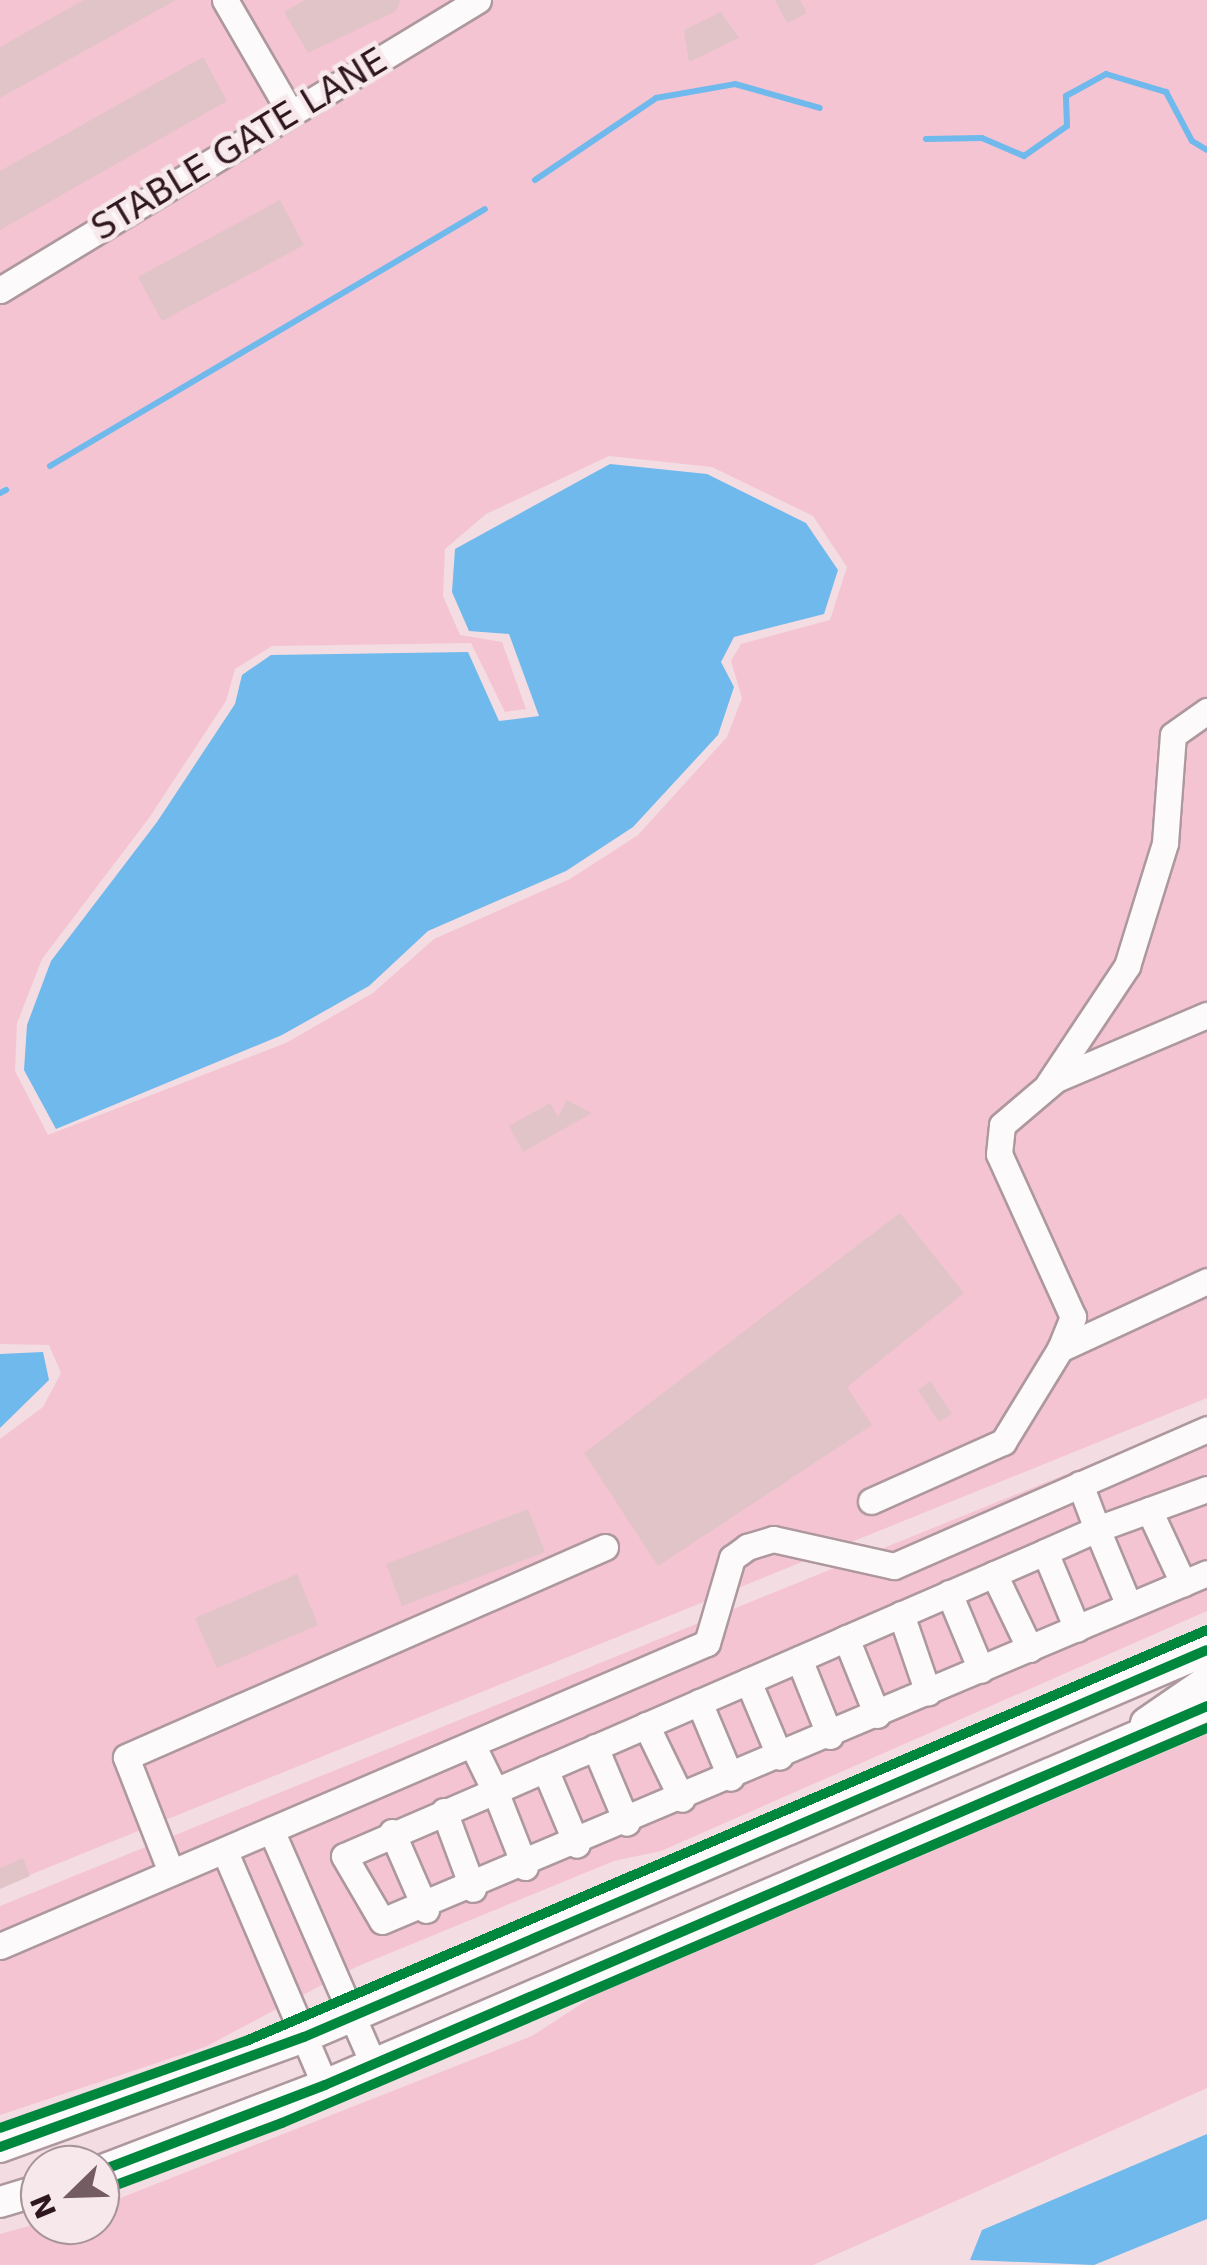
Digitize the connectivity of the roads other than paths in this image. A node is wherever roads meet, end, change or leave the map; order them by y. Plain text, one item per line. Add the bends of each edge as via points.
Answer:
1 (225, 0) edge
2 (478, 0) edge
3 (290, 112) junction
4 (0, 290) edge
5 (1207, 711) edge
6 (1207, 1015) edge
7 (1049, 1084) junction
8 (1207, 1281) edge
9 (1060, 1348) junction
10 (1207, 1429) edge
11 (1080, 1484) junction
12 (1205, 1495) edge
13 (872, 1501) dead end
14 (1149, 1510) junction
15 (1097, 1529) junction
16 (605, 1547) dead end
17 (1044, 1552) junction
18 (994, 1574) junction
19 (1195, 1578) edge
20 (949, 1594) junction
21 (1130, 1606) junction
22 (901, 1614) junction
23 (1077, 1629) junction
24 (846, 1638) junction
25 (1030, 1649) junction
26 (1207, 1650) edge
27 (799, 1658) junction
28 (981, 1670) junction
29 (748, 1681) junction
30 (1207, 1681) edge
31 (928, 1694) junction
32 (700, 1702) junction
33 (1207, 1706) edge
34 (878, 1715) junction
35 (646, 1725) junction
36 (830, 1736) junction
37 (1125, 1741) junction
38 (472, 1744) junction
39 (595, 1747) junction
40 (780, 1757) junction
41 (545, 1769) junction
42 (732, 1778) junction
43 (495, 1790) junction
44 (682, 1799) junction
45 (444, 1812) junction
46 (627, 1823) junction
47 (271, 1830) junction
48 (392, 1832) junction
49 (576, 1845) junction
50 (225, 1852) junction
51 (525, 1867) junction
52 (171, 1872) junction
53 (473, 1889) junction
54 (426, 1910) junction
55 (0, 1946) edge
56 (350, 2016) junction
57 (304, 2038) junction
58 (373, 2064) junction
59 (325, 2085) junction
60 (0, 2146) edge
61 (120, 2164) edge

1 - 3 lane
2 - 3 lane, STABLE GATE LANE
3 - 4 lane, STABLE GATE LANE
5 - 7 lane via 1173,735 1165,843 1127,966
6 - 7 lane
7 - 9 lane via 997,1138 1073,1317
8 - 9 lane
9 - 13 lane via 1003,1442
10 - 11 lane
11 - 15 lane
11 - 38 lane via 894,1566 773,1539 747,1547 732,1558 706,1642
12 - 14 lane
14 - 15 lane
14 - 19 lane
15 - 17 lane
15 - 21 lane
16 - 52 lane via 126,1757
17 - 18 lane
17 - 23 lane
18 - 20 lane
18 - 25 lane
19 - 21 lane
20 - 22 lane
20 - 28 lane
21 - 23 lane
22 - 24 lane
22 - 31 lane
23 - 25 lane
24 - 27 lane
24 - 34 lane
25 - 28 lane
26 - 56 main road
27 - 29 lane
27 - 36 lane
28 - 31 lane
29 - 32 lane
29 - 40 lane
30 - 37 main road
31 - 34 lane
32 - 35 lane
32 - 42 lane
33 - 37 main road
34 - 36 lane
35 - 39 lane
35 - 44 lane
36 - 40 lane
37 - 58 main road
38 - 43 lane
38 - 47 lane
39 - 41 lane
39 - 46 lane
40 - 42 lane
41 - 43 lane
41 - 49 lane
42 - 44 lane
43 - 45 lane
43 - 51 lane
44 - 46 lane
45 - 48 lane
45 - 53 lane
46 - 49 lane
47 - 50 lane
47 - 56 lane
48 - 54 lane
48 - 54 lane via 344,1856 354,1885 382,1921
49 - 51 lane
50 - 52 lane
50 - 57 lane
51 - 53 lane
52 - 55 lane
53 - 54 lane
56 - 57 main road
56 - 58 lane
57 - 59 lane
57 - 60 main road
58 - 59 main road
59 - 61 main road

